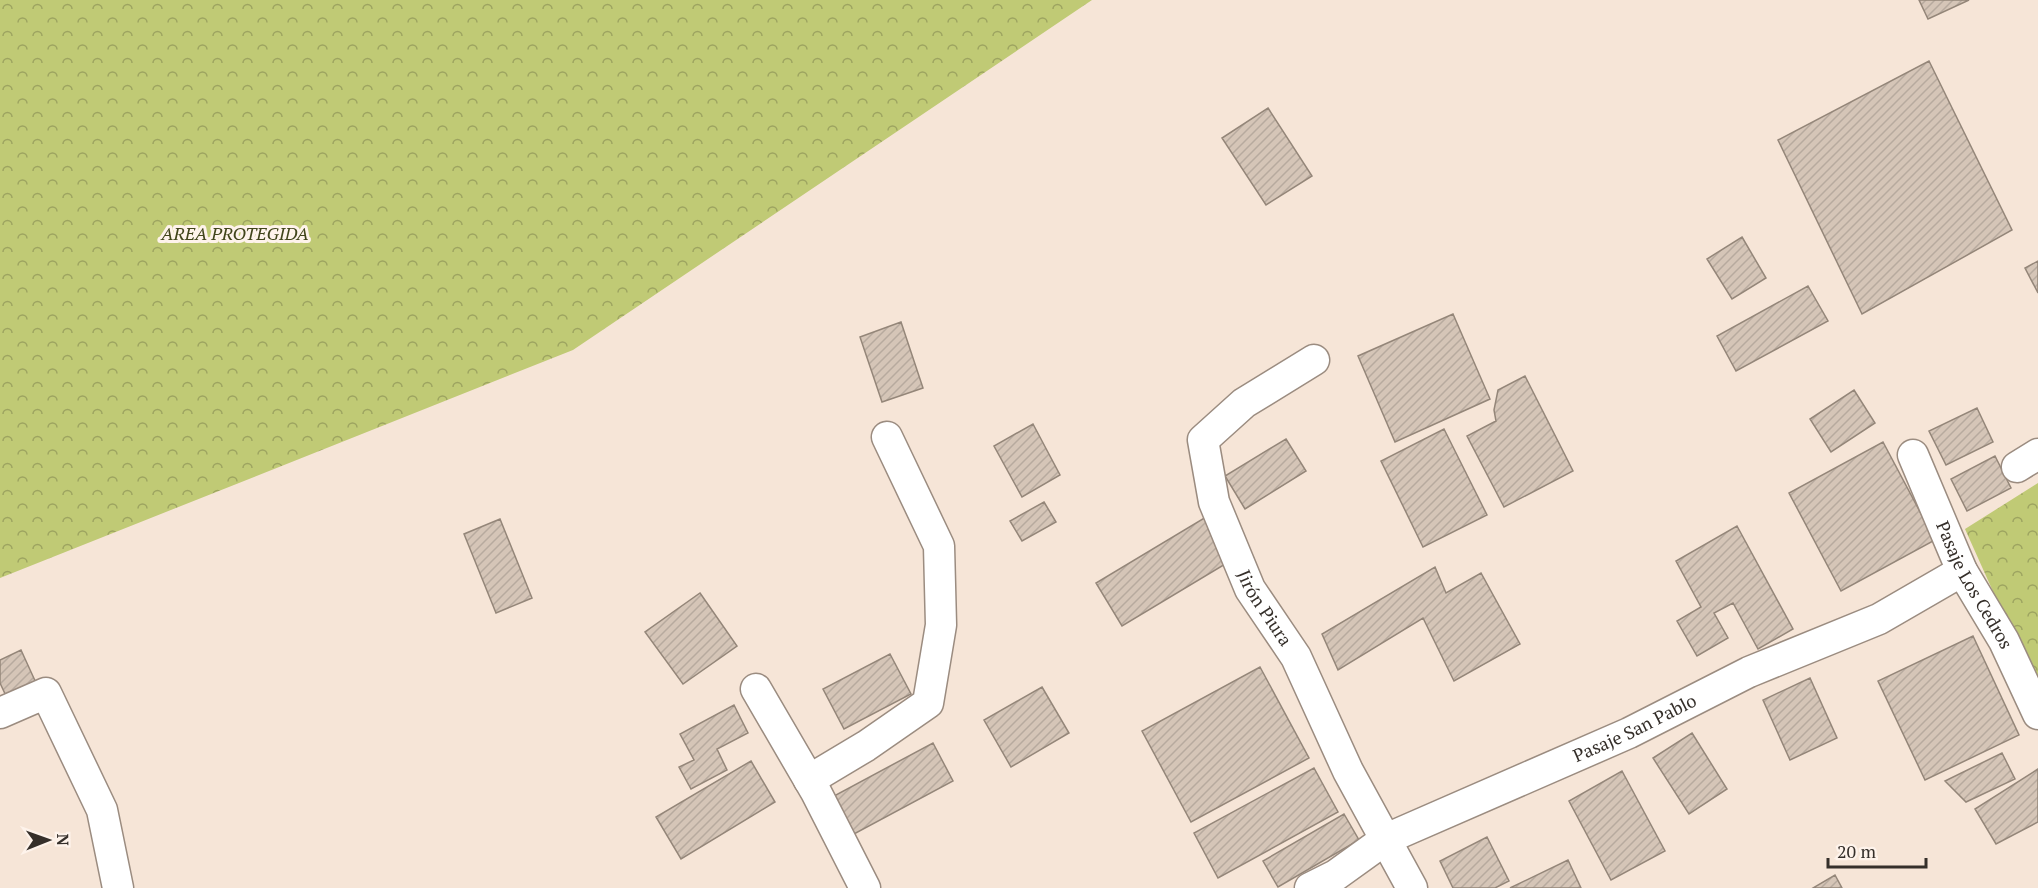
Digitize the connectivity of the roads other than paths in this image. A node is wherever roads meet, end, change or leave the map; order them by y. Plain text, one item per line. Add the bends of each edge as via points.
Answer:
1 (1314, 360) dead end
2 (887, 437) dead end
3 (1913, 455) dead end
4 (1962, 571) junction
5 (756, 689) dead end
6 (0, 713) edge
7 (2038, 714) edge
8 (809, 780) junction
9 (1386, 839) junction
10 (118, 888) edge
11 (865, 888) edge
12 (1310, 888) edge
13 (1412, 888) edge

1 - 9 street, Jirón Piura via 1244,403 1203,440 1214,502 1250,589 1296,657 1348,771
2 - 8 street via 939,546 941,625 928,703
3 - 4 street, Pasaje Los Cedros
4 - 7 street, Pasaje Los Cedros via 2004,641
4 - 9 street, Pasaje San Pablo via 1879,619 1749,672 1629,733
5 - 8 street
6 - 10 street via 46,693 102,810
8 - 11 street
9 - 12 street, Pasaje San Pablo via 1336,875
9 - 13 street, Jirón Piura

